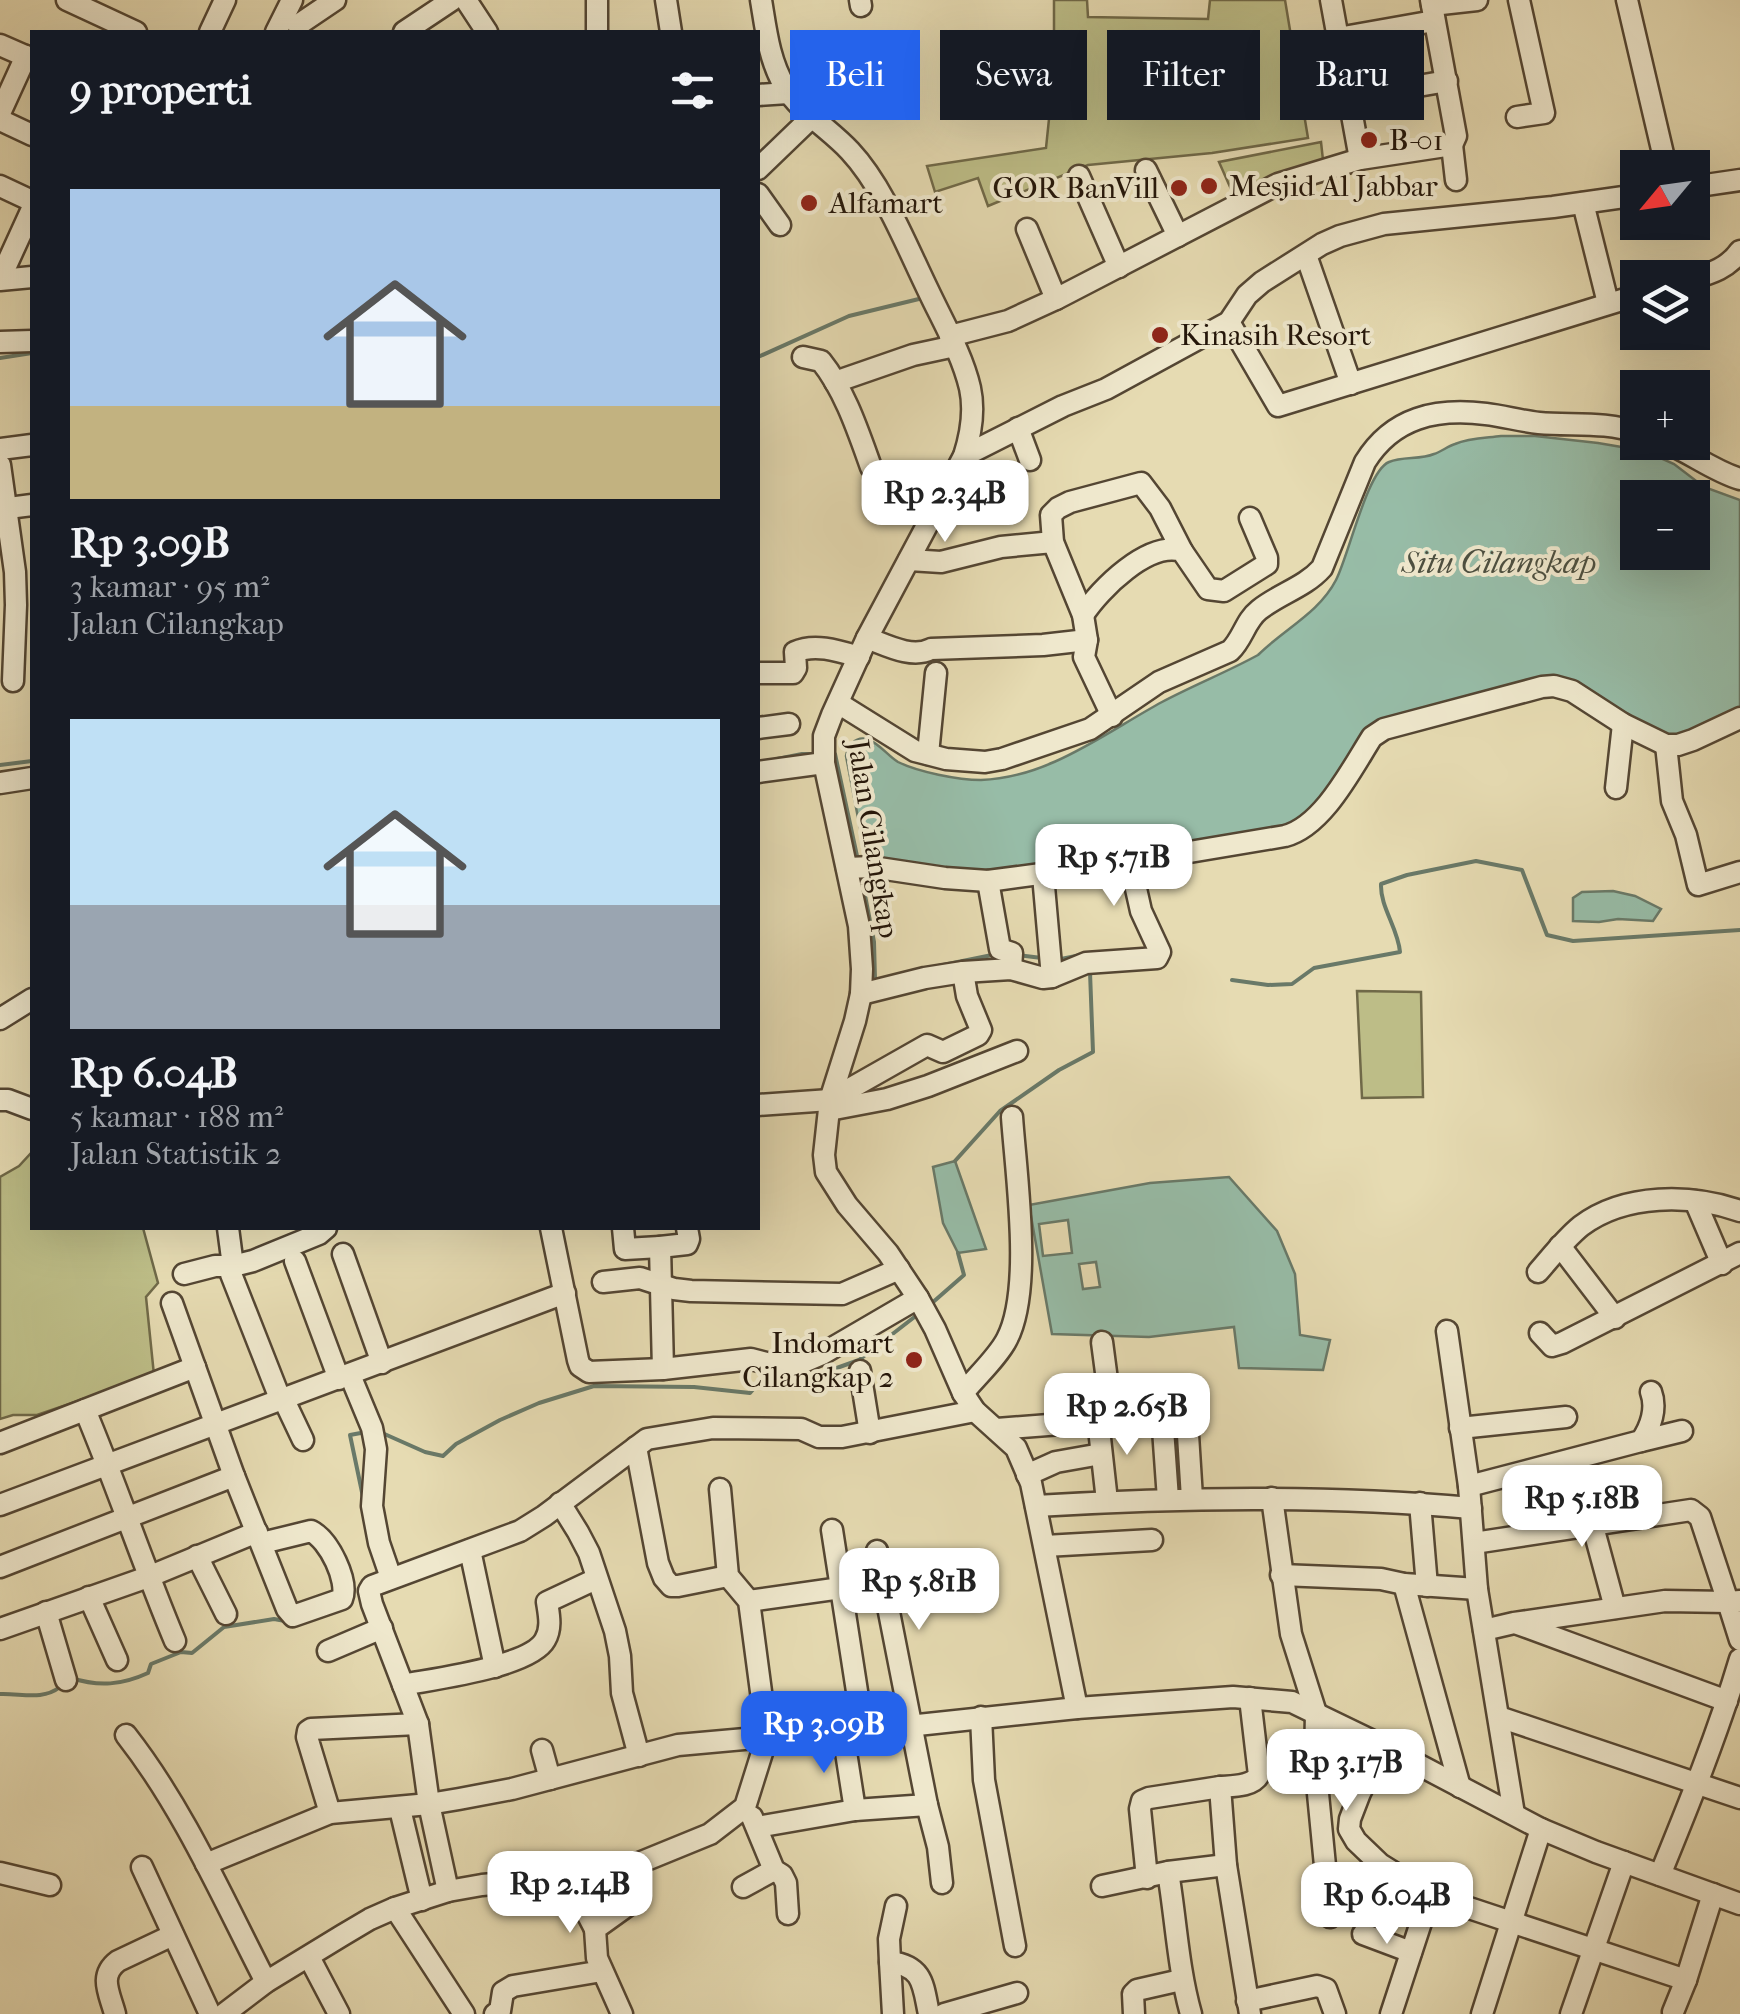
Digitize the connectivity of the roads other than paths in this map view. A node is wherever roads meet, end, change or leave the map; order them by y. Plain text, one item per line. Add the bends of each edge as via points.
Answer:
1 (66, 0) edge
2 (335, 0) edge
3 (452, 0) edge
4 (466, 0) edge
5 (597, 0) edge
6 (666, 0) edge
7 (760, 0) edge
8 (1331, 0) edge
9 (1477, 0) edge
10 (1519, 0) edge
11 (1627, 0) edge
12 (219, 2) edge
13 (1432, 9) edge
14 (291, 22) edge
15 (132, 30) edge
16 (211, 30) edge
17 (407, 30) edge
18 (486, 30) edge
19 (598, 30) edge
20 (671, 30) edge
21 (1337, 30) edge
22 (1364, 30) edge
23 (0, 44) edge
24 (29, 58) edge
25 (1446, 81) junction
26 (1424, 85) edge
27 (788, 93) joint
28 (760, 95) edge
29 (0, 117) edge
30 (1517, 117) dead end
31 (809, 120) edge
32 (817, 120) edge
33 (1353, 120) edge
34 (30, 134) edge
35 (1452, 145) junction
36 (1662, 150) edge
37 (1360, 159) junction
38 (760, 166) edge
39 (1146, 170) dead end
40 (1079, 176) dead end
41 (1456, 180) dead end
42 (1740, 180) edge
43 (1710, 184) edge
44 (0, 186) edge
45 (760, 197) edge
46 (1620, 199) edge
47 (30, 200) edge
48 (1583, 204) junction
49 (30, 213) edge
50 (780, 225) dead end
51 (1028, 229) dead end
52 (1178, 236) junction
53 (1740, 250) edge
54 (1306, 255) junction
55 (1118, 267) junction
56 (1710, 274) edge
57 (30, 278) edge
58 (0, 280) edge
59 (1056, 299) junction
60 (1620, 300) edge
61 (1608, 304) junction
62 (1229, 322) junction
63 (30, 340) edge
64 (953, 341) junction
65 (0, 342) edge
66 (804, 356) dead end
67 (835, 382) junction
68 (1351, 384) junction
69 (1620, 426) edge
70 (1018, 428) junction
71 (30, 445) edge
72 (0, 449) edge
73 (964, 456) junction
74 (1030, 460) dead end
75 (1700, 460) edge
76 (0, 466) edge
77 (871, 467) dead end
78 (1740, 479) edge
79 (30, 504) edge
80 (3, 509) edge
81 (1250, 518) dead end
82 (1053, 542) junction
83 (1182, 551) junction
84 (910, 560) junction
85 (1082, 615) junction
86 (1087, 640) junction
87 (7, 647) edge
88 (863, 648) junction
89 (760, 672) edge
90 (936, 673) dead end
91 (13, 680) dead end
92 (838, 703) junction
93 (1112, 716) junction
94 (1740, 718) edge
95 (789, 724) dead end
96 (1623, 724) junction
97 (760, 728) edge
98 (1666, 745) junction
99 (928, 754) junction
100 (824, 755) junction
101 (760, 771) edge
102 (30, 778) edge
103 (0, 783) edge
104 (1616, 788) dead end
105 (1130, 862) junction
106 (847, 868) junction
107 (1740, 872) edge
108 (1043, 875) junction
109 (988, 881) junction
110 (1012, 961) junction
111 (1052, 966) junction
112 (963, 972) junction
113 (861, 994) junction
114 (30, 999) edge
115 (0, 1019) edge
116 (1017, 1051) dead end
117 (0, 1100) edge
118 (829, 1105) junction
119 (760, 1106) edge
120 (30, 1108) edge
121 (1012, 1117) dead end
122 (1695, 1200) junction
123 (1740, 1211) edge
124 (228, 1230) edge
125 (324, 1230) edge
126 (551, 1230) edge
127 (622, 1230) edge
128 (687, 1230) edge
129 (1560, 1246) junction
130 (660, 1247) junction
131 (343, 1254) dead end
132 (1731, 1258) edge
133 (295, 1262) dead end
134 (899, 1269) junction
135 (232, 1270) junction
136 (1538, 1272) dead end
137 (184, 1274) dead end
138 (603, 1282) dead end
139 (662, 1284) junction
140 (566, 1293) junction
141 (172, 1303) dead end
142 (923, 1306) junction
143 (1615, 1318) junction
144 (1448, 1331) dead end
145 (1540, 1333) dead end
146 (1102, 1342) dead end
147 (382, 1363) junction
148 (196, 1367) junction
149 (663, 1370) junction
150 (860, 1371) dead end
151 (345, 1377) junction
152 (1651, 1392) dead end
153 (283, 1400) junction
154 (969, 1402) junction
155 (85, 1410) junction
156 (1566, 1418) dead end
157 (1105, 1419) junction
158 (1187, 1420) dead end
159 (217, 1424) junction
160 (1460, 1428) junction
161 (997, 1429) junction
162 (1682, 1432) dead end
163 (870, 1433) junction
164 (303, 1440) dead end
165 (1641, 1441) junction
166 (0, 1443) edge
167 (636, 1447) junction
168 (1102, 1454) junction
169 (108, 1463) junction
170 (1027, 1475) junction
171 (234, 1476) junction
172 (1469, 1486) junction
173 (720, 1490) dead end
174 (1192, 1498) junction
175 (1272, 1498) junction
176 (1168, 1499) junction
177 (1107, 1502) junction
178 (560, 1503) junction
179 (1420, 1503) junction
180 (0, 1504) edge
181 (1036, 1506) junction
182 (1471, 1508) junction
183 (126, 1518) junction
184 (1592, 1523) junction
185 (832, 1530) dead end
186 (260, 1538) junction
187 (1152, 1540) dead end
188 (1474, 1543) junction
189 (1045, 1546) junction
190 (470, 1550) junction
191 (878, 1551) dead end
192 (197, 1556) junction
193 (0, 1567) edge
194 (1281, 1574) junction
195 (728, 1576) junction
196 (148, 1577) junction
197 (392, 1578) junction
198 (596, 1579) junction
199 (1404, 1584) junction
200 (1427, 1586) junction
201 (842, 1588) junction
202 (1478, 1589) junction
203 (89, 1597) junction
204 (748, 1601) junction
205 (1734, 1602) edge
206 (1615, 1608) junction
207 (46, 1612) junction
208 (226, 1614) dead end
209 (1514, 1623) junction
210 (382, 1628) junction
211 (0, 1629) edge
212 (1484, 1630) junction
213 (1740, 1640) edge
214 (175, 1641) dead end
215 (328, 1651) dead end
216 (1740, 1659) edge
217 (117, 1660) dead end
218 (495, 1667) junction
219 (66, 1680) dead end
220 (403, 1685) junction
221 (1250, 1698) junction
222 (1727, 1701) junction
223 (1076, 1708) junction
224 (1316, 1713) junction
225 (1499, 1717) junction
226 (981, 1718) junction
227 (418, 1724) junction
228 (912, 1725) junction
229 (853, 1732) junction
230 (126, 1735) dead end
231 (767, 1737) junction
232 (1383, 1746) junction
233 (542, 1750) dead end
234 (639, 1756) junction
235 (550, 1779) junction
236 (1698, 1783) junction
237 (1220, 1787) junction
238 (1460, 1787) junction
239 (1740, 1798) edge
240 (429, 1804) junction
241 (927, 1805) junction
242 (745, 1807) junction
243 (400, 1809) dead end
244 (855, 1810) junction
245 (330, 1813) junction
246 (1514, 1814) junction
247 (757, 1826) junction
248 (1541, 1829) junction
249 (1624, 1862) junction
250 (639, 1863) junction
251 (206, 1864) junction
252 (1226, 1865) junction
253 (142, 1868) dead end
254 (774, 1870) junction
255 (1168, 1872) junction
256 (0, 1873) edge
257 (1660, 1875) junction
258 (573, 1877) junction
259 (1147, 1878) junction
260 (942, 1883) dead end
261 (50, 1884) dead end
262 (1102, 1886) dead end
263 (742, 1888) dead end
264 (448, 1892) junction
265 (1713, 1894) junction
266 (1430, 1895) junction
267 (422, 1900) junction
268 (1740, 1904) edge
269 (896, 1906) dead end
270 (395, 1908) junction
271 (788, 1914) dead end
272 (1330, 1917) dead end
273 (1510, 1921) junction
274 (595, 1929) junction
275 (1363, 1934) dead end
276 (174, 1935) junction
277 (1015, 1946) dead end
278 (1593, 1950) junction
279 (1411, 1952) junction
280 (309, 1956) junction
281 (890, 1962) junction
282 (602, 1971) junction
283 (1181, 1980) junction
284 (1686, 1980) junction
285 (266, 1982) junction
286 (1018, 1993) dead end
287 (1248, 2008) edge
288 (1673, 2012) edge
289 (115, 2014) edge
290 (210, 2014) edge
291 (224, 2014) edge
292 (339, 2014) edge
293 (464, 2014) edge
294 (495, 2014) edge
295 (622, 2014) edge
296 (893, 2014) edge
297 (929, 2014) edge
298 (944, 2014) edge
299 (1134, 2014) edge
300 (1191, 2014) edge
301 (1335, 2014) edge
302 (1391, 2014) edge
303 (1482, 2014) edge
304 (1571, 2014) edge

1 - 15 street
2 - 14 street
3 - 17 street
4 - 18 street
5 - 19 street
6 - 20 street
7 - 27 street, Jalan Cilangkap via 774,67
8 - 21 street
9 - 13 street
10 - 30 street via 1544,112
11 - 36 street
12 - 16 street
13 - 22 street
13 - 25 street
23 - 24 street
24 - 29 street
25 - 26 street
25 - 35 street
27 - 28 street
29 - 34 street
31 - 38 street
32 - 64 street, Jalan Cilangkap via 852,153 877,190
33 - 37 street
35 - 37 street
35 - 41 street
37 - 52 street via 1278,184
39 - 52 street
40 - 55 street
42 - 43 street
44 - 47 street
45 - 50 street
46 - 48 street
48 - 54 street via 1384,224 1340,236
48 - 61 street
49 - 58 street
51 - 59 street
52 - 55 street
53 - 56 street
54 - 62 street via 1247,295
54 - 68 street
55 - 59 street
57 - 58 street
59 - 64 street
60 - 61 street
61 - 68 street
62 - 68 street via 1278,406
62 - 70 street
63 - 65 street
64 - 67 street
64 - 73 street, Jalan Cilangkap via 972,411
66 - 67 street via 821,361
67 - 77 street
69 - 93 street via 1482,413 1408,420 1375,446 1315,576 1250,617 1230,651 1159,682
70 - 73 street
70 - 74 street
71 - 72 street
73 - 84 street, Jalan Cilangkap
75 - 78 street
76 - 80 street
79 - 80 street
80 - 87 street via 16,605
81 - 83 street via 1267,564 1224,591 1208,589
82 - 83 street via 1051,516 1058,508 1141,483
82 - 84 street via 941,562
82 - 85 street
83 - 85 street via 1166,550 1121,572
84 - 88 street, Jalan Cilangkap
85 - 86 street
86 - 88 street via 921,653
86 - 93 street via 1084,657
87 - 91 street
88 - 89 street via 802,648 795,652 793,672
88 - 92 street, Jalan Cilangkap
90 - 99 street
92 - 99 street
92 - 100 street, Jalan Cilangkap via 825,730
93 - 99 street via 1090,730 1002,759
94 - 98 street
95 - 97 street
96 - 98 street
96 - 104 street
96 - 105 street via 1554,686 1384,729 1305,829
98 - 107 street via 1672,801 1698,885
100 - 101 street
100 - 106 street, Jalan Cilangkap
102 - 103 street
105 - 108 street
105 - 111 street via 1141,912 1160,952 1155,959
106 - 109 street
106 - 113 street, Jalan Cilangkap via 860,938
108 - 109 street
108 - 111 street
109 - 110 street via 1000,949
110 - 111 street via 1042,978
110 - 112 street
112 - 113 street
112 - 118 street via 978,1035 943,1052 928,1045
113 - 118 street, Jalan Cilangkap
114 - 115 street
116 - 118 street via 888,1099
117 - 120 street
118 - 119 street
118 - 134 street, Jalan Cilangkap via 826,1172
121 - 154 street via 1021,1253 1016,1309 1006,1340
122 - 123 street
122 - 129 street via 1658,1199 1610,1210
122 - 132 street
124 - 135 street
125 - 135 street
126 - 140 street
127 - 130 street via 625,1248
128 - 130 street via 686,1244
129 - 136 street
129 - 143 street
130 - 139 street
131 - 147 street
132 - 143 street
133 - 151 street
134 - 139 street via 842,1294 691,1291
134 - 142 street, Jalan Cilangkap
135 - 137 street via 215,1266
135 - 153 street
138 - 139 street via 640,1278
139 - 149 street
140 - 147 street
140 - 149 street via 585,1370
141 - 148 street
142 - 149 street via 801,1363 751,1360
142 - 154 street, Jalan Cilangkap
143 - 145 street via 1552,1346
144 - 160 street
146 - 157 street
147 - 151 street
148 - 155 street
148 - 159 street
150 - 163 street
151 - 153 street
151 - 197 street via 372,1431 372,1506
152 - 165 street via 1654,1410
153 - 159 street
153 - 164 street
154 - 161 street, Jalan Cilangkap
154 - 163 street
155 - 166 street
155 - 169 street
156 - 160 street
157 - 161 street
157 - 168 street
157 - 176 street via 1158,1420
158 - 174 street
159 - 169 street
159 - 171 street
160 - 172 street
161 - 170 street, Jalan Cilangkap via 1016,1448
162 - 165 street
163 - 167 street via 820,1437 801,1429 713,1428 647,1438
165 - 172 street
167 - 178 street
167 - 195 street via 664,1578 678,1586
168 - 170 street
168 - 177 street
169 - 180 street
169 - 183 street
170 - 181 street, Jalan Cilangkap
171 - 183 street
171 - 186 street
172 - 182 street
173 - 195 street
174 - 175 street
174 - 176 street
175 - 179 street
175 - 194 street
176 - 177 street
177 - 181 street
178 - 190 street via 520,1531
178 - 198 street
179 - 182 street
179 - 200 street
181 - 189 street, Jalan Cilangkap
182 - 188 street
183 - 193 street
183 - 196 street
184 - 188 street
184 - 205 street via 1696,1512
184 - 206 street
185 - 201 street
186 - 186 street via 292,1616 345,1594 318,1534
186 - 192 street
187 - 189 street
188 - 202 street
189 - 223 street, Jalan Cilangkap
190 - 197 street
190 - 218 street
191 - 228 street
192 - 196 street
192 - 208 street
194 - 199 street
194 - 224 street
195 - 204 street
196 - 203 street
196 - 214 street
197 - 210 street via 368,1591
198 - 218 street via 547,1602 549,1630 540,1647
198 - 234 street via 615,1631 622,1694
199 - 200 street
199 - 238 street
200 - 202 street
201 - 204 street
201 - 229 street
202 - 212 street
203 - 207 street
203 - 217 street
204 - 231 street
205 - 206 street
205 - 213 street
206 - 209 street
207 - 211 street
207 - 219 street
209 - 212 street
209 - 222 street
210 - 215 street
210 - 220 street
212 - 225 street
216 - 222 street
218 - 220 street
220 - 227 street
221 - 223 street
221 - 224 street via 1292,1702
221 - 237 street via 1259,1775
222 - 236 street
223 - 226 street
224 - 232 street
224 - 272 street
225 - 236 street
225 - 246 street
226 - 228 street
226 - 277 street via 984,1780
227 - 240 street
227 - 245 street via 308,1731
228 - 229 street
228 - 241 street
229 - 231 street
229 - 244 street
230 - 251 street
231 - 234 street via 678,1745
231 - 242 street
232 - 238 street
232 - 266 street via 1349,1829 1380,1864
233 - 235 street
234 - 235 street
235 - 240 street
236 - 239 street
236 - 257 street
237 - 252 street
237 - 259 street via 1142,1802
238 - 246 street
240 - 245 street
240 - 264 street
241 - 244 street
241 - 260 street
242 - 247 street
242 - 250 street via 710,1834
243 - 267 street
244 - 247 street
245 - 251 street
246 - 248 street
247 - 254 street
248 - 249 street
248 - 273 street
249 - 257 street
249 - 278 street
250 - 258 street
250 - 274 street via 634,1900
251 - 285 street
252 - 255 street
252 - 287 street
253 - 276 street
254 - 263 street
254 - 271 street via 786,1883
255 - 259 street
255 - 283 street
256 - 261 street
257 - 265 street
258 - 264 street
258 - 274 street
259 - 262 street
264 - 267 street
265 - 268 street
265 - 284 street
266 - 273 street
266 - 279 street
267 - 270 street
269 - 281 street
270 - 280 street
270 - 293 street
273 - 278 street
273 - 303 street
274 - 282 street
275 - 279 street
276 - 289 street via 110,1966
276 - 290 street
278 - 284 street
278 - 304 street
279 - 302 street
280 - 285 street
280 - 292 street
281 - 296 street
281 - 297 street via 918,1973
282 - 294 street via 513,1986 502,1992
282 - 295 street
283 - 299 street via 1137,1990
283 - 300 street
284 - 288 street
285 - 291 street
286 - 298 street
287 - 301 street via 1317,1986 1326,1989

